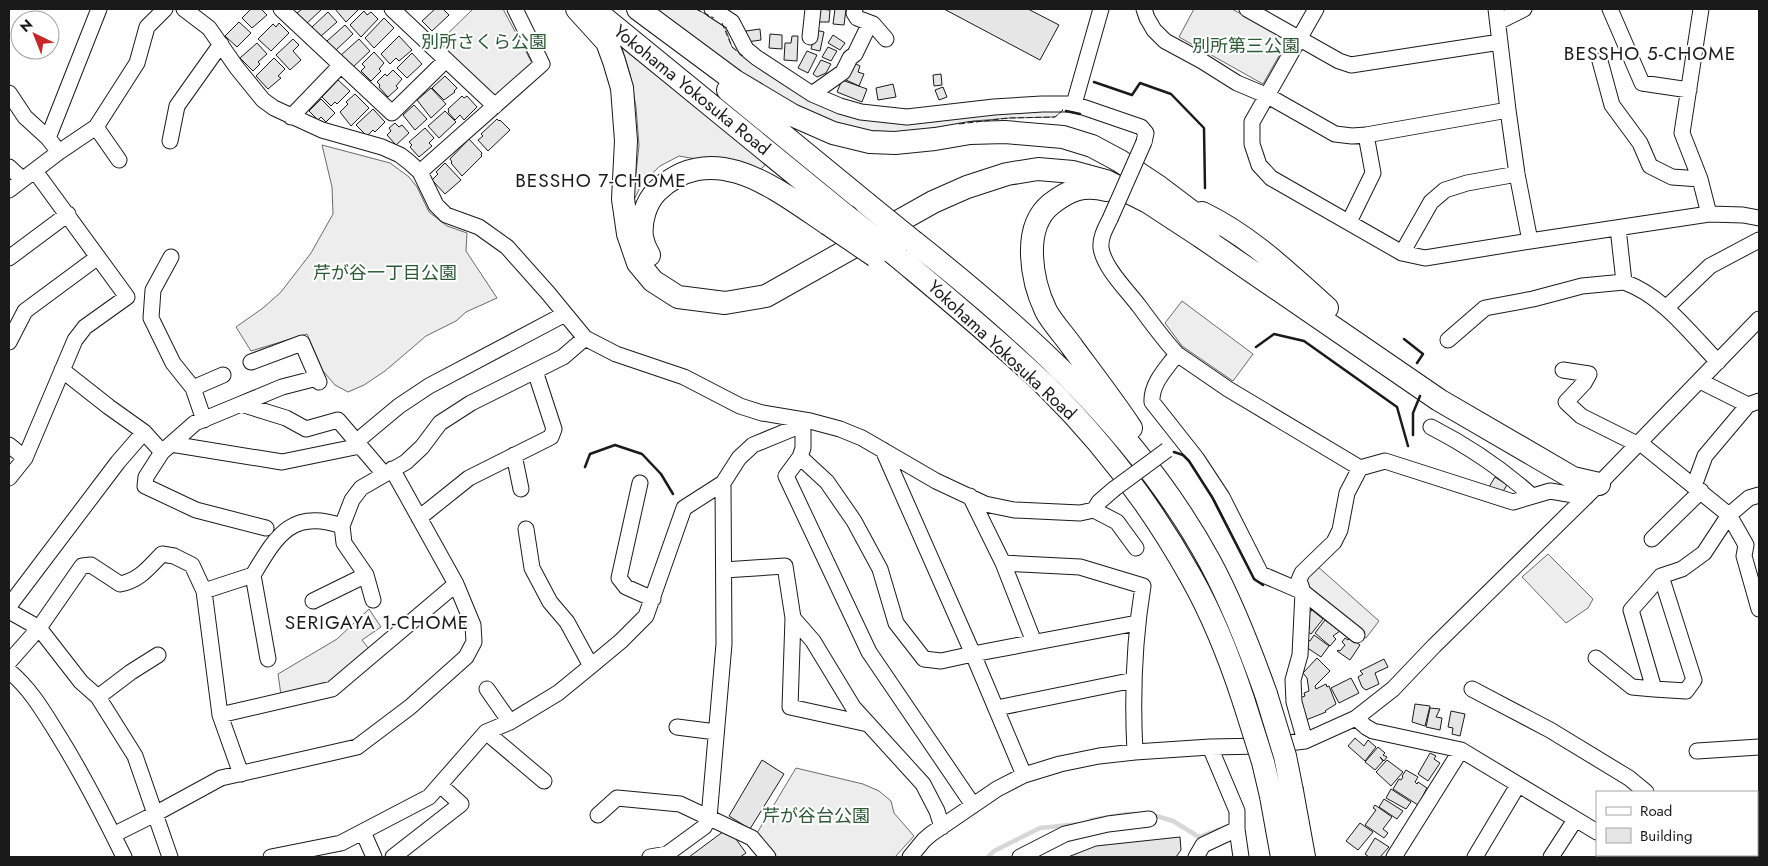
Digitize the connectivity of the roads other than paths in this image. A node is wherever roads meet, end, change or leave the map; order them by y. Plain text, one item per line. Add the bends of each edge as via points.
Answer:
1 (99, 9) edge
2 (165, 9) edge
3 (184, 9) edge
4 (281, 9) edge
5 (392, 9) edge
6 (577, 9) edge
7 (593, 9) edge
8 (628, 9) edge
9 (638, 9) edge
10 (712, 9) edge
11 (813, 9) edge
12 (855, 9) edge
13 (1102, 9) edge
14 (1144, 9) edge
15 (1247, 9) edge
16 (1316, 9) edge
17 (1524, 9) edge
18 (1610, 9) edge
19 (1701, 9) edge
20 (518, 15) edge
21 (1497, 16) edge
22 (870, 23) junction
23 (810, 37) dead end
24 (886, 38) dead end
25 (1300, 38) junction
26 (1500, 42) junction
27 (221, 44) junction
28 (446, 60) junction
29 (1600, 61) dead end
30 (341, 65) junction
31 (1689, 90) junction
32 (9, 93) edge
33 (812, 94) junction
34 (1268, 96) junction
35 (1074, 104) junction
36 (495, 106) junction
37 (1508, 110) junction
38 (292, 117) junction
39 (96, 127) junction
40 (1366, 135) junction
41 (48, 138) junction
42 (170, 141) dead end
43 (59, 152) junction
44 (120, 160) dead end
45 (9, 167) edge
46 (420, 172) junction
47 (1517, 174) junction
48 (29, 175) junction
49 (1700, 179) junction
50 (9, 190) edge
51 (1154, 195) junction
52 (68, 214) junction
53 (1709, 214) junction
54 (1759, 218) edge
55 (837, 219) junction
56 (1349, 222) junction
57 (1618, 228) junction
58 (1759, 240) edge
59 (1530, 241) junction
60 (1402, 253) junction
61 (98, 257) junction
62 (171, 257) dead end
63 (9, 258) edge
64 (1624, 282) junction
65 (1666, 308) junction
66 (565, 314) junction
67 (1759, 319) edge
68 (585, 338) junction
69 (1448, 340) dead end
70 (9, 342) edge
71 (1177, 354) junction
72 (251, 362) dead end
73 (1718, 362) junction
74 (62, 370) junction
75 (1563, 370) dead end
76 (535, 371) junction
77 (223, 375) dead end
78 (1700, 381) junction
79 (193, 388) junction
80 (1753, 403) edge
81 (241, 404) junction
82 (204, 420) junction
83 (803, 420) junction
84 (1431, 427) dead end
85 (144, 432) junction
86 (1181, 439) junction
87 (1638, 443) junction
88 (358, 444) junction
89 (9, 445) edge
90 (166, 448) junction
91 (883, 450) junction
92 (514, 455) junction
93 (800, 457) junction
94 (24, 458) junction
95 (1360, 468) junction
96 (388, 472) junction
97 (9, 478) edge
98 (640, 483) dead end
99 (723, 483) junction
100 (521, 489) dead end
101 (1697, 489) junction
102 (1593, 490) junction
103 (1759, 494) edge
104 (970, 496) junction
105 (1532, 496) junction
106 (1094, 510) junction
107 (1729, 515) junction
108 (419, 518) junction
109 (1188, 525) junction
110 (342, 526) junction
111 (266, 528) dead end
112 (526, 529) dead end
113 (1652, 539) dead end
114 (1136, 548) dead end
115 (1003, 563) junction
116 (724, 570) junction
117 (366, 575) junction
118 (253, 576) junction
119 (1661, 576) junction
120 (456, 584) junction
121 (204, 592) junction
122 (1303, 592) junction
123 (653, 599) junction
124 (373, 600) dead end
125 (313, 601) dead end
126 (9, 606) edge
127 (1759, 609) edge
128 (9, 610) edge
129 (792, 618) junction
130 (1137, 623) junction
131 (39, 628) junction
132 (1357, 635) dead end
133 (1034, 642) junction
134 (973, 654) junction
135 (158, 655) dead end
136 (1596, 658) dead end
137 (268, 659) dead end
138 (9, 662) edge
139 (592, 666) junction
140 (9, 671) edge
141 (1134, 680) junction
142 (487, 689) dead end
143 (1472, 689) dead end
144 (1654, 689) junction
145 (98, 697) junction
146 (997, 708) junction
147 (220, 715) junction
148 (1356, 718) junction
149 (510, 722) junction
150 (868, 724) junction
151 (676, 727) dead end
152 (486, 732) junction
153 (716, 732) junction
154 (1305, 741) junction
155 (1210, 747) junction
156 (1759, 747) edge
157 (1461, 750) junction
158 (1697, 751) dead end
159 (1134, 752) junction
160 (241, 774) junction
161 (1024, 775) junction
162 (544, 781) dead end
163 (440, 785) junction
164 (1518, 785) junction
165 (1645, 791) edge
166 (1282, 794) junction
167 (973, 804) junction
168 (155, 814) junction
169 (598, 815) dead end
170 (709, 818) junction
171 (1149, 819) dead end
172 (1575, 820) junction
173 (942, 827) junction
174 (1237, 829) junction
175 (1596, 831) edge
176 (363, 832) junction
177 (113, 835) junction
178 (124, 857) edge
179 (170, 857) edge
180 (271, 857) edge
181 (374, 857) edge
182 (392, 857) edge
183 (650, 857) edge
184 (768, 857) edge
185 (910, 857) edge
186 (1020, 857) edge
187 (1196, 857) edge
188 (1241, 857) edge
189 (1282, 857) edge
190 (1304, 857) edge
191 (1394, 857) edge
192 (1475, 857) edge
193 (1550, 857) edge

1 - 41 street
2 - 39 street via 147,27 137,63
3 - 27 street via 209,28
4 - 30 street
5 - 28 street
6 - 51 highway via 606,42 622,88 626,141 622,199 628,234 638,263 653,281 678,297 724,303 766,296 933,202 1007,174 1038,170 1073,172
7 - 55 highway, Yokohama Yokosuka Road
8 - 109 highway, Yokohama Yokosuka Road, bridge via 1010,321 1061,369 1129,445
9 - 51 highway via 735,81 792,115 833,133 870,142 1005,132 1063,137 1092,146 1120,161
10 - 33 street via 732,22 746,49
11 - 23 street
12 - 22 street via 857,18
13 - 35 street
14 - 34 street via 1154,30 1164,41 1238,83
15 - 25 street
16 - 25 street
17 - 21 street
18 - 31 street via 1642,83
19 - 31 street
20 - 36 street via 542,64
21 - 26 street
22 - 24 street
22 - 33 street via 843,72
25 - 26 street via 1339,61 1351,64
25 - 34 street
26 - 37 street
27 - 38 street via 263,100
27 - 42 street via 177,106
28 - 30 street via 392,113
28 - 36 street
29 - 49 street via 1612,105 1640,143 1650,166 1672,177
30 - 38 street
31 - 49 street via 1682,133
32 - 41 street via 26,118
33 - 35 street via 862,112 907,117 994,107
34 - 40 street via 1335,134
34 - 56 street via 1252,122 1252,144 1259,165 1271,178
35 - 71 street, bridge via 1142,127 1146,133 1103,235 1101,248 1115,276
36 - 46 street
37 - 40 street
37 - 47 street
38 - 46 street via 322,130 400,154
39 - 43 street
39 - 44 street
40 - 56 street via 1373,173
41 - 43 street
43 - 48 street
45 - 48 street
46 - 66 street via 436,205 446,215 479,227 507,247
47 - 59 street
47 - 60 street via 1445,190 1431,202
48 - 50 street
48 - 52 street
49 - 53 street
51 - 55 highway via 1113,168 1086,162 1040,157 1001,162 929,191 772,282 735,292 686,289 669,279 652,264 642,237 643,215 653,195 668,182 692,170 715,167 741,173
51 - 102 highway via 1324,314 1439,400
51 - 109 highway via 1085,187 1064,194 1048,206 1035,227 1031,254 1036,283 1047,312 1158,467
52 - 61 street
52 - 63 street
53 - 54 street
53 - 57 street
55 - 166 highway, Yokohama Yokosuka Road, bridge via 996,340 1046,386 1112,460 1169,540 1191,578 1231,664 1263,762
56 - 60 street
57 - 59 street
57 - 64 street
58 - 65 street via 1710,266
59 - 60 street via 1426,258
61 - 70 street via 25,311
61 - 74 street via 126,297 85,327 75,340
62 - 79 street via 153,290 151,318 173,363
64 - 65 street via 1639,287
64 - 69 street via 1582,286 1485,308
65 - 73 street
66 - 68 street
66 - 88 street via 429,386 400,406
67 - 73 street
68 - 76 street via 563,357
68 - 83 street via 616,354 684,377 740,406 762,414
71 - 86 street via 1155,385 1152,402
71 - 95 street via 1228,389
72 - 81 street via 302,343 318,380 282,387
73 - 78 street
74 - 85 street
74 - 94 street
75 - 87 street via 1589,374 1566,402 1581,416
76 - 92 street via 554,429 551,437
76 - 96 street via 471,403 440,423 422,447 406,462
77 - 79 street
78 - 80 street
78 - 87 street
79 - 82 street
80 - 101 street via 1705,456
81 - 82 street
81 - 88 street via 286,418 306,429 338,420
82 - 90 street via 195,423
83 - 91 street via 840,429
83 - 93 street
83 - 99 street via 792,429 753,445
84 - 105 street via 1468,447
85 - 90 street
85 - 126 street
86 - 106 street, bridge via 1114,489
86 - 122 street via 1222,497 1261,574
87 - 101 street
87 - 102 street
88 - 90 street via 282,462
88 - 96 street
89 - 94 street
90 - 111 street via 146,477 144,486 196,510
91 - 104 street via 936,481
91 - 134 street
92 - 100 street
92 - 108 street via 468,478
93 - 134 street via 828,482 854,521 880,569 896,623 924,659 941,661
93 - 167 street via 786,476 869,652
94 - 97 street
95 - 105 street via 1385,460 1513,502
95 - 122 street via 1348,493 1334,542 1302,573 1299,580
96 - 108 street
96 - 110 street via 361,488 352,500
98 - 123 street via 619,578 626,587
99 - 116 street
99 - 123 street via 684,508
101 - 107 street
101 - 113 street
102 - 105 street via 1550,491
102 - 148 street via 1393,689
103 - 107 street
104 - 106 street via 985,504 1014,510 1080,513
104 - 115 street
106 - 114 street via 1117,522
107 - 119 street via 1704,553 1682,569
107 - 127 street via 1746,544 1744,556
108 - 120 street
109 - 166 highway, Yokohama Yokosuka Road, bridge via 1232,606 1266,694 1285,756
110 - 117 street via 344,543
110 - 118 street via 306,521 286,528 271,545
112 - 139 street via 532,568
115 - 130 street via 1080,568 1143,586
115 - 133 street
116 - 129 street via 785,566
116 - 153 street via 724,644
117 - 124 street
117 - 125 street
118 - 121 street
118 - 137 street
119 - 144 street via 1631,610
119 - 144 street via 1694,680 1686,691
120 - 147 street via 332,689 276,698
120 - 160 street via 473,625 470,663 357,747
121 - 131 street via 192,565 174,556 162,554 141,576 120,584 91,565 82,566
121 - 147 street
122 - 132 street
122 - 154 street via 1294,702
123 - 139 street via 646,616
128 - 131 street
129 - 150 street via 813,641 853,707
129 - 150 street via 790,707
130 - 133 street
130 - 141 street
131 - 138 street
131 - 145 street via 81,682
133 - 134 street
134 - 146 street
135 - 145 street
136 - 144 street via 1632,688
139 - 149 street via 558,693
140 - 177 street via 32,694 55,729
141 - 146 street
141 - 159 street
142 - 149 street
143 - 165 street via 1550,730 1630,778
145 - 168 street via 135,756
146 - 161 street
147 - 160 street
148 - 154 street
148 - 157 street via 1373,731
149 - 152 street
150 - 173 street via 923,784
151 - 153 street
152 - 162 street
152 - 163 street
153 - 170 street
154 - 155 street
155 - 159 street
155 - 174 street via 1237,810
156 - 158 street
157 - 164 street
157 - 191 street
159 - 161 street via 1060,764
160 - 168 street via 221,778
161 - 167 street
163 - 176 street via 429,797
163 - 182 street via 460,804
164 - 172 street
164 - 192 street
166 - 189 highway, Yokohama Yokosuka Road
166 - 190 highway, Yokohama Yokosuka Road
167 - 173 street
168 - 177 street
168 - 179 street
169 - 170 street via 617,798 680,804
170 - 183 street via 704,827 667,854
170 - 184 street via 752,838
171 - 186 street via 1065,834
172 - 175 street
172 - 193 street
173 - 185 street via 924,840
174 - 187 street via 1203,845
174 - 188 street
176 - 180 street via 341,843
176 - 181 street
177 - 178 street

